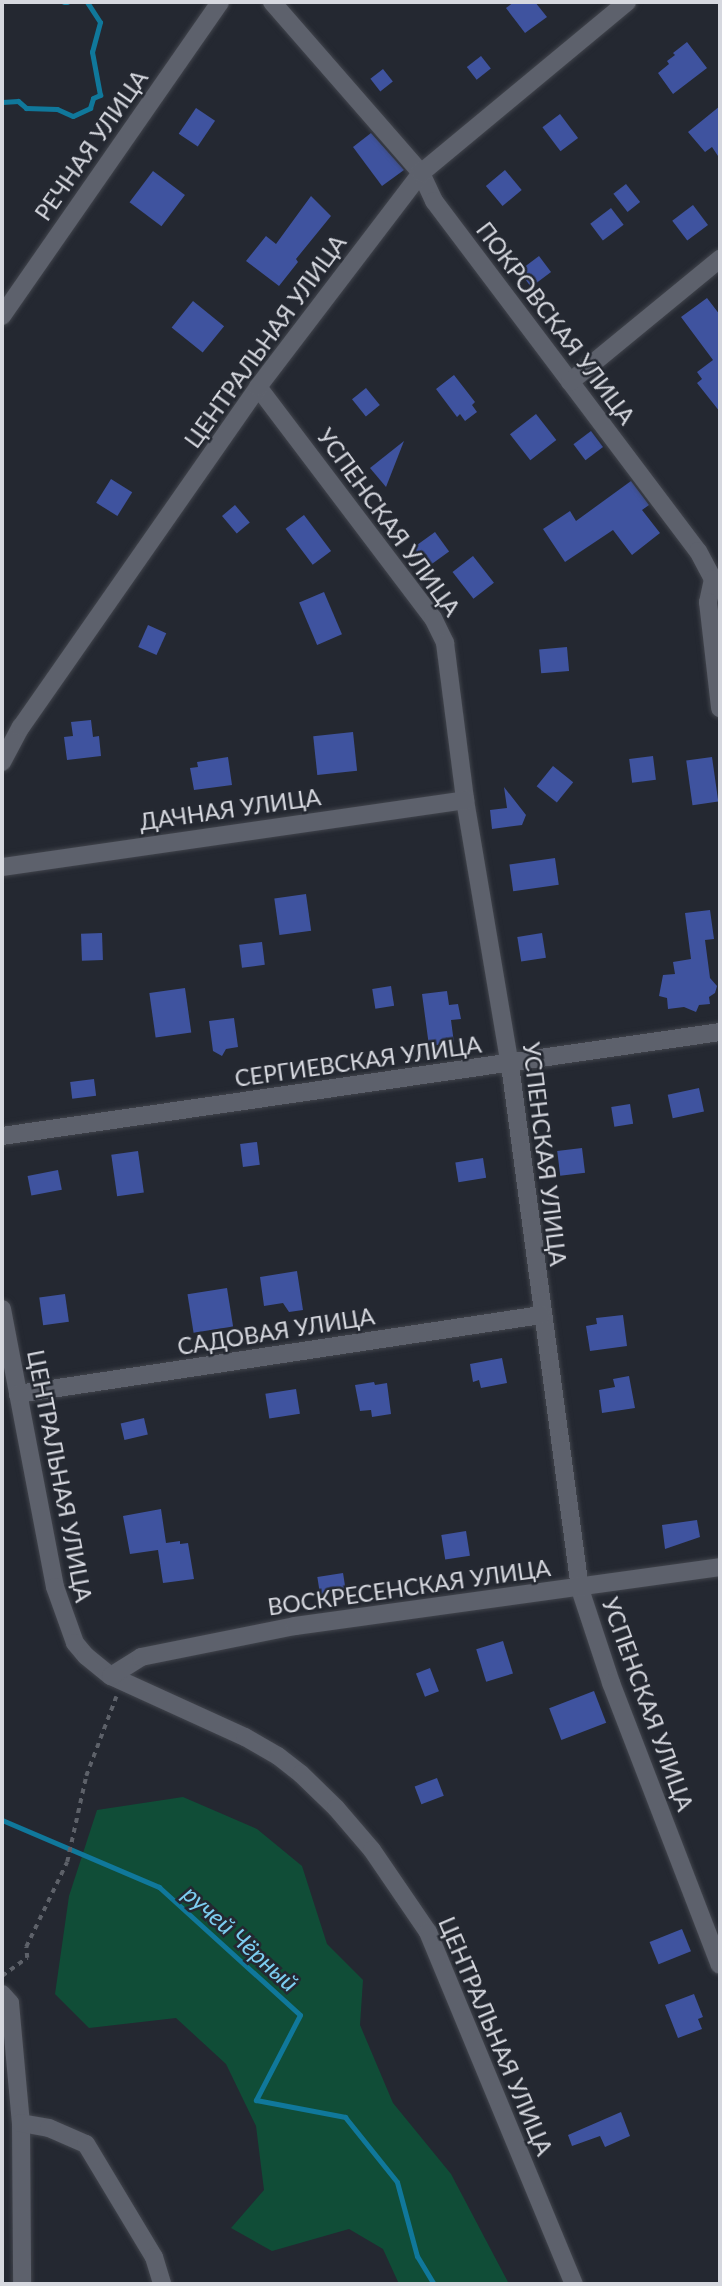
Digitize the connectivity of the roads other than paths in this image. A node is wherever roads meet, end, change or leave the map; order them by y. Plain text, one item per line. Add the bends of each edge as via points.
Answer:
1 (220, 2) edge
2 (272, 2) edge
3 (627, 2) edge
4 (421, 173) junction
5 (720, 259) edge
6 (2, 316) edge
7 (570, 382) junction
8 (258, 387) junction
9 (716, 577) edge
10 (720, 708) edge
11 (2, 762) edge
12 (465, 800) junction
13 (2, 867) edge
14 (720, 1032) edge
15 (510, 1065) junction
16 (2, 1136) edge
17 (2, 1309) edge
18 (541, 1315) junction
19 (18, 1394) junction
20 (720, 1567) edge
21 (580, 1589) junction
22 (116, 1679) junction
23 (720, 1965) edge
24 (2, 1994) edge
25 (21, 2123) junction
26 (22, 2284) edge
27 (162, 2284) edge
28 (574, 2284) edge

1 - 6 street, РЕЧНАЯ УЛИЦА
2 - 4 street, ПОКРОВСКАЯ УЛИЦА
3 - 4 street, ЦЕНТРАЛЬНАЯ УЛИЦА
4 - 7 street, ПОКРОВСКАЯ УЛИЦА via 434,201
4 - 8 street, ЦЕНТРАЛЬНАЯ УЛИЦА
5 - 7 street
7 - 9 street, ПОКРОВСКАЯ УЛИЦА
8 - 11 street, ЦЕНТРАЛЬНАЯ УЛИЦА via 21,727
8 - 12 street, УСПЕНСКАЯ УЛИЦА via 433,618 445,643
9 - 10 street, ПОКРОВСКАЯ УЛИЦА via 708,602
12 - 13 street, ДАЧНАЯ УЛИЦА
12 - 15 street, УСПЕНСКАЯ УЛИЦА
14 - 15 street, СЕРГИЕВСКАЯ УЛИЦА
15 - 16 street, СЕРГИЕВСКАЯ УЛИЦА
15 - 18 street, УСПЕНСКАЯ УЛИЦА
17 - 19 street, ЦЕНТРАЛЬНАЯ УЛИЦА
18 - 19 street, САДОВАЯ УЛИЦА
18 - 21 street, УСПЕНСКАЯ УЛИЦА
19 - 22 street, ЦЕНТРАЛЬНАЯ УЛИЦА via 66,1625 86,1656
20 - 21 street, ВОСКРЕСЕНСКАЯ УЛИЦА
21 - 22 street, ВОСКРЕСЕНСКАЯ УЛИЦА via 295,1626 186,1646 141,1657
21 - 23 street, УСПЕНСКАЯ УЛИЦА via 611,1683
22 - 28 street, ЦЕНТРАЛЬНАЯ УЛИЦА via 278,1756 336,1808 372,1850 428,1932
24 - 25 street via 10,2003
25 - 26 street
25 - 27 street via 49,2128 86,2144 154,2257

